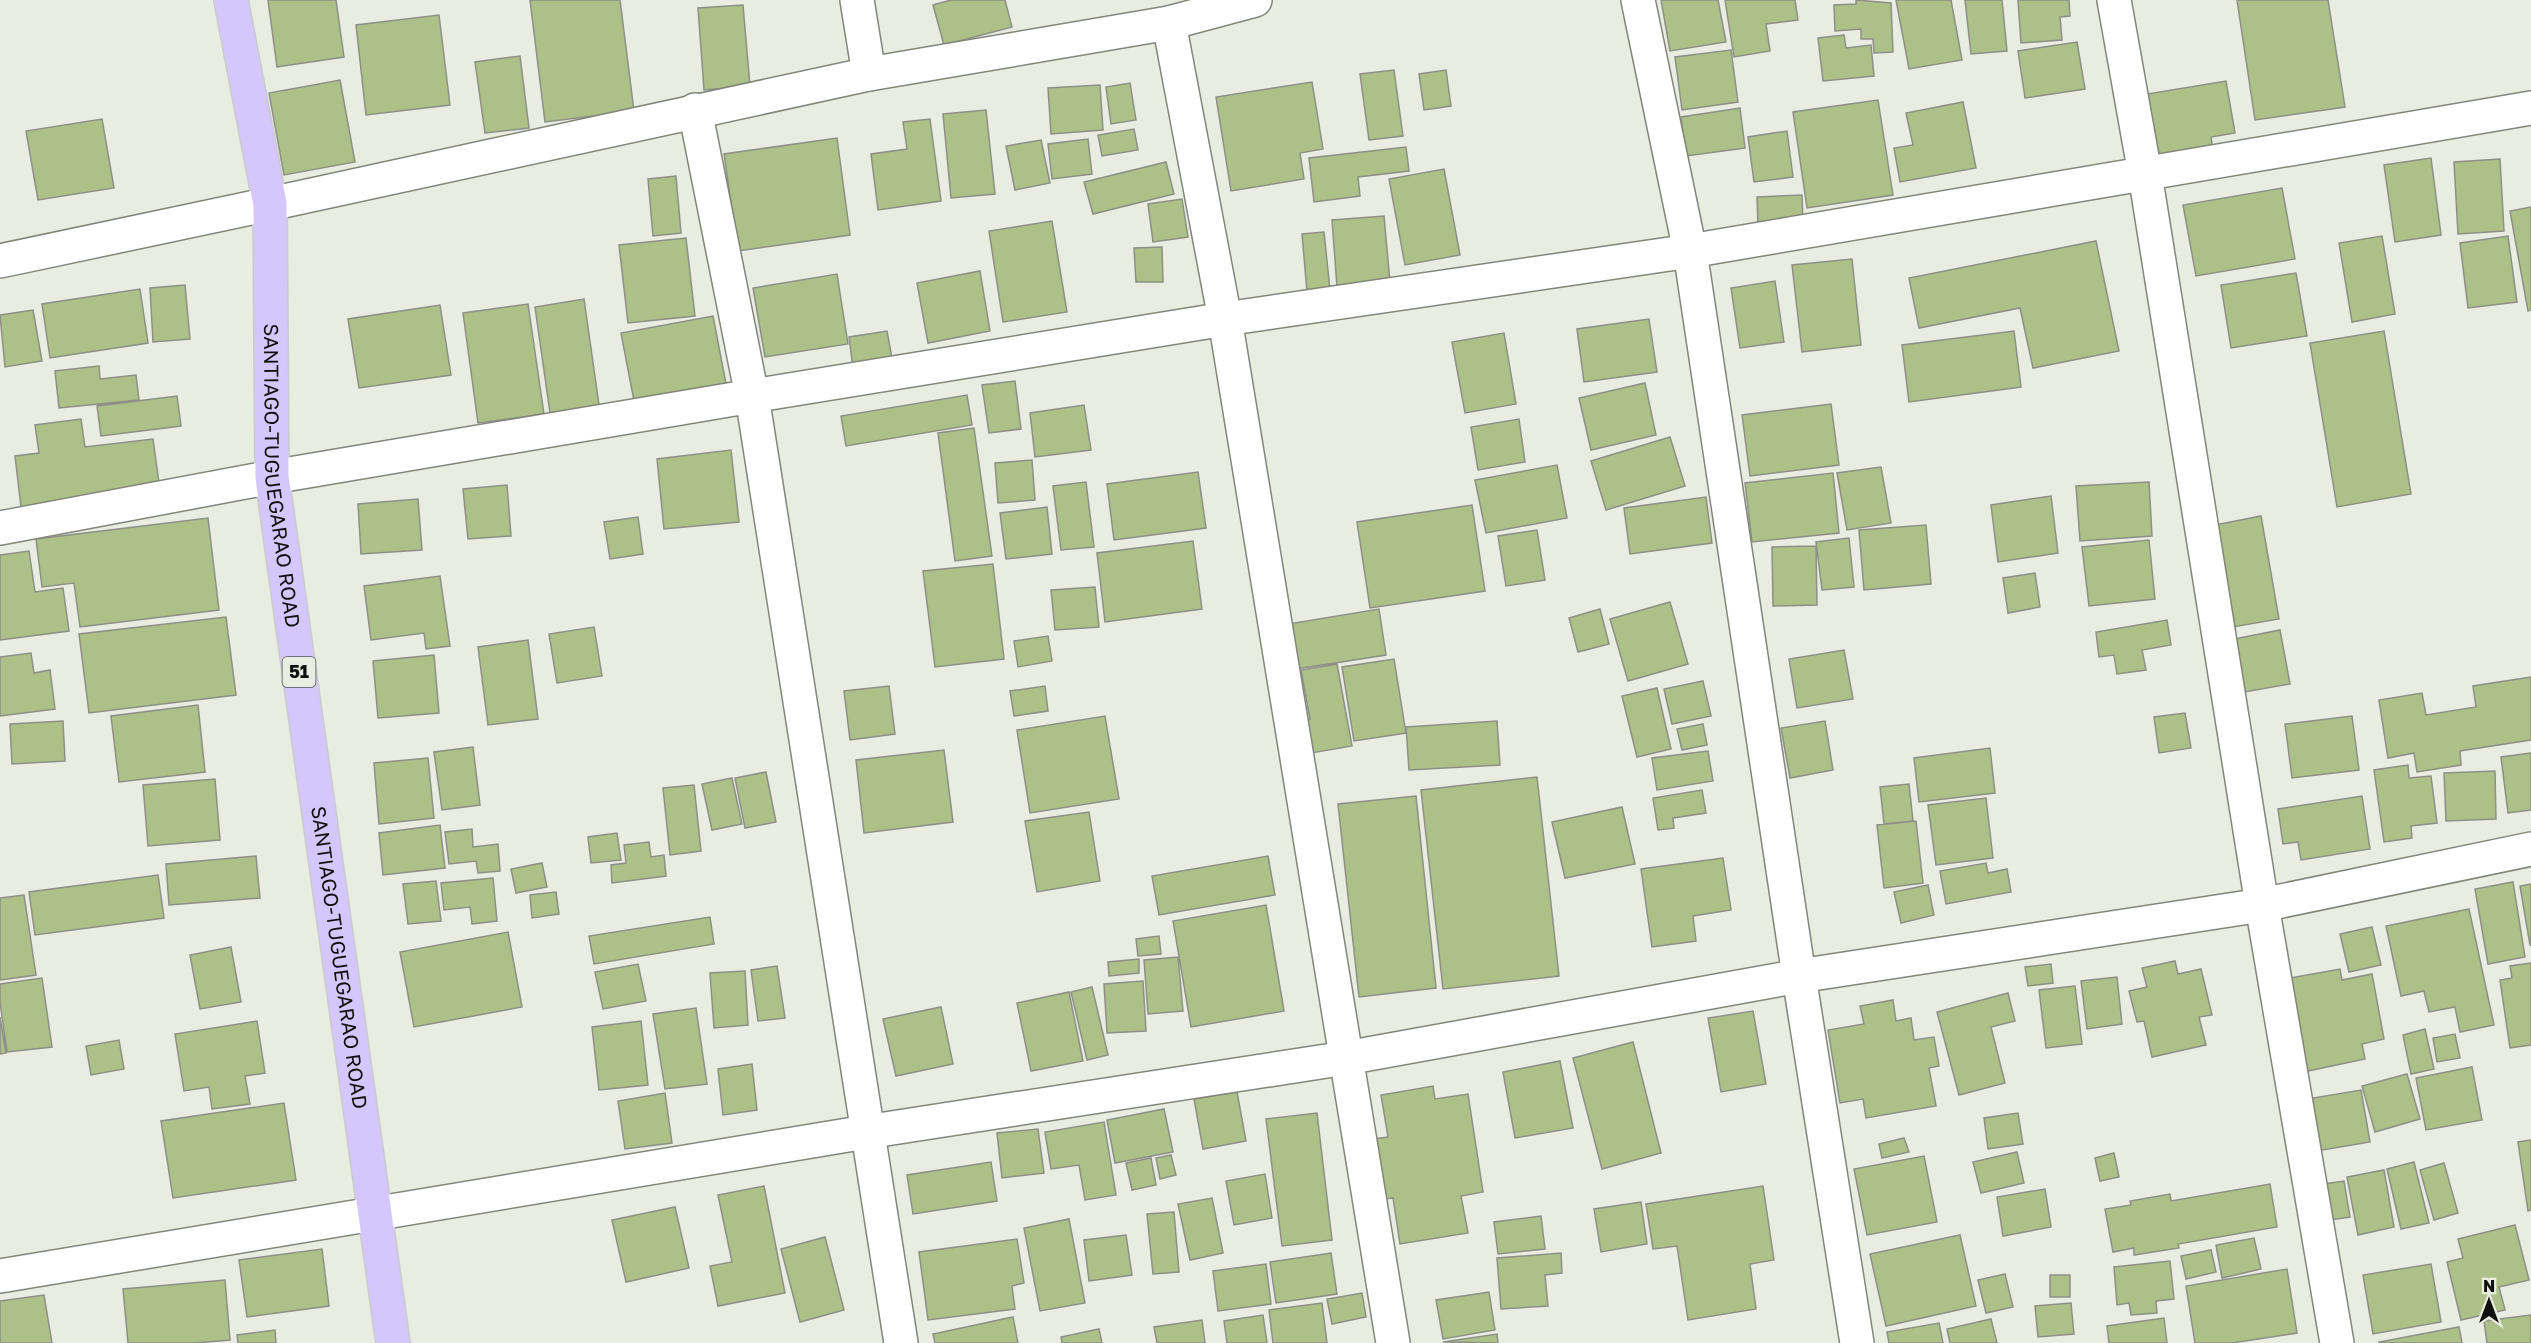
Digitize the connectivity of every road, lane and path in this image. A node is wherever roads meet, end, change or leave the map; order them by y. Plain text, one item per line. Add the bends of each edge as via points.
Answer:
1 (231, 0) edge
2 (857, 0) edge
3 (1255, 0) edge
4 (1638, 0) edge
5 (2114, 0) edge
6 (1169, 22) junction
7 (869, 74) junction
8 (2531, 108) edge
9 (696, 110) junction
10 (2145, 174) junction
11 (270, 204) junction
12 (1690, 250) junction
13 (0, 261) edge
14 (1225, 319) junction
15 (752, 396) junction
16 (272, 477) junction
17 (0, 528) edge
18 (2531, 849) edge
19 (2262, 905) junction
20 (1799, 976) junction
21 (1346, 1058) junction
22 (866, 1132) junction
23 (374, 1214) junction
24 (0, 1276) edge
25 (393, 1343) edge
26 (901, 1343) edge
27 (1393, 1343) edge
28 (1857, 1343) edge
29 (2337, 1343) edge

1 - 11 highway, SANTIAGO-TUGUEGARAO ROAD / 51
2 - 7 street
3 - 6 street
4 - 12 street
5 - 10 street
6 - 7 street
6 - 14 street
7 - 9 street
8 - 10 street
9 - 11 street
9 - 15 street
10 - 12 street
10 - 19 street
11 - 13 street
11 - 16 highway, SANTIAGO-TUGUEGARAO ROAD / 51
12 - 14 street
12 - 20 street
14 - 15 street
14 - 21 street
15 - 16 street
15 - 22 street
16 - 17 street
16 - 23 highway, SANTIAGO-TUGUEGARAO ROAD / 51
18 - 19 street
19 - 20 street
19 - 29 street
20 - 21 street
20 - 28 street
21 - 22 street
21 - 27 street
22 - 23 street
22 - 26 street
23 - 24 street
23 - 25 highway, SANTIAGO-TUGUEGARAO ROAD / 51

